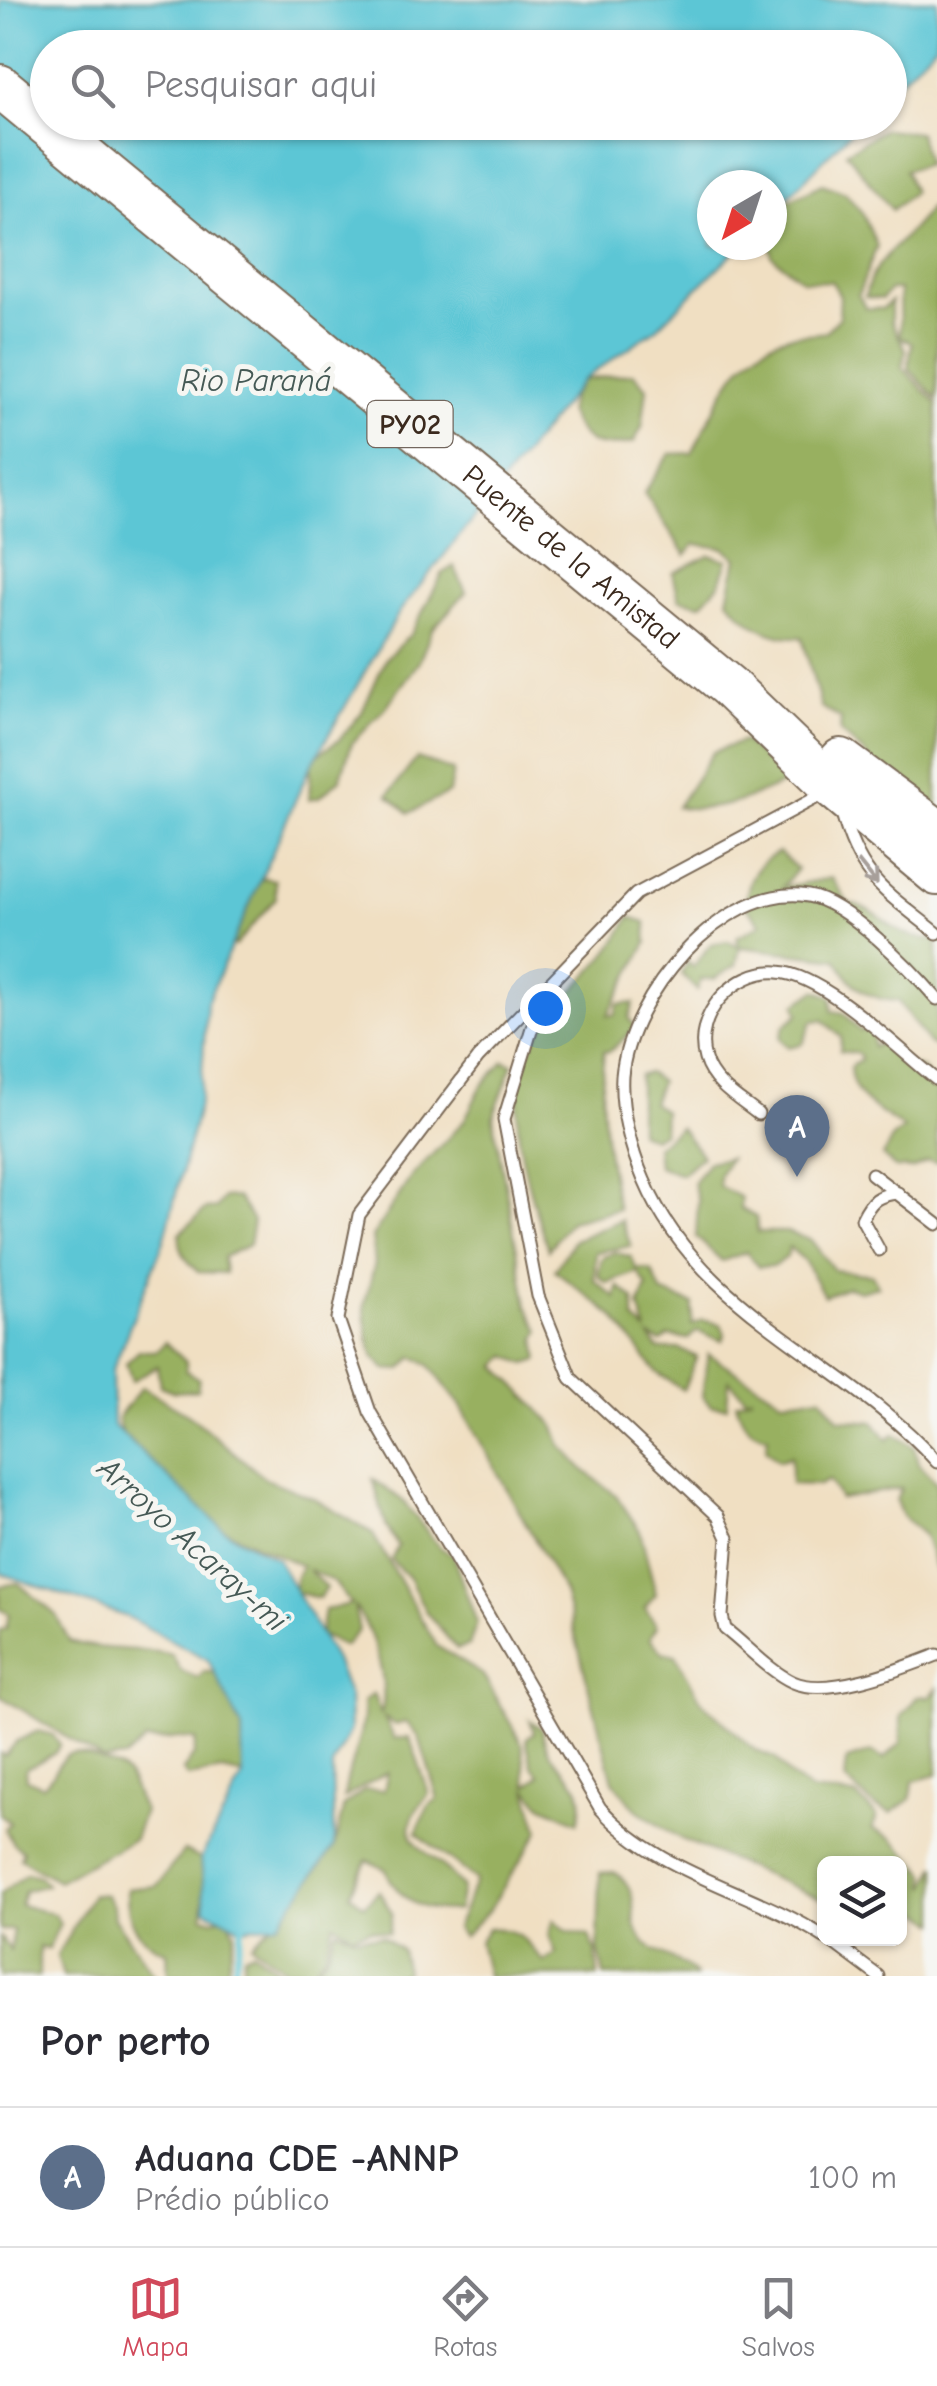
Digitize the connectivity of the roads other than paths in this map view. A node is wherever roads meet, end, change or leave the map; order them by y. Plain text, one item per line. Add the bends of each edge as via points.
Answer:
1 (0, 86) edge
2 (30, 111) edge
3 (65, 140) edge
4 (843, 778) junction
5 (937, 831) edge
6 (937, 874) edge
7 (937, 934) edge
8 (544, 990) junction
9 (937, 999) edge
10 (937, 1080) edge
11 (758, 1114) dead end
12 (872, 1174) dead end
13 (898, 1193) junction
14 (937, 1224) edge
15 (878, 1250) dead end
16 (935, 1456) edge
17 (937, 1655) edge
18 (817, 1932) edge
19 (837, 1946) edge
20 (878, 1976) edge

1 - 2 highway, Puente de la Amistad / PY02
3 - 4 highway, Puente de la Amistad / PY02
4 - 5 highway, PY02
4 - 6 highway, PY02
4 -> 7 lane via 852,848 868,876
4 - 8 lane via 636,894
8 - 17 lane via 504,1119 538,1296 571,1378 718,1516 728,1538 725,1628 793,1682 877,1678
8 - 18 lane via 478,1058 359,1215 338,1319 370,1412 600,1808 656,1856
9 - 16 lane via 900,956 808,896 756,902 716,924 648,995 622,1077 629,1136 644,1183 689,1254 744,1308
10 - 11 lane via 820,987 780,972 748,975 726,990 705,1024 705,1059 721,1086
12 - 13 lane
13 - 14 lane
13 - 15 lane via 881,1194 862,1219
19 - 20 lane

